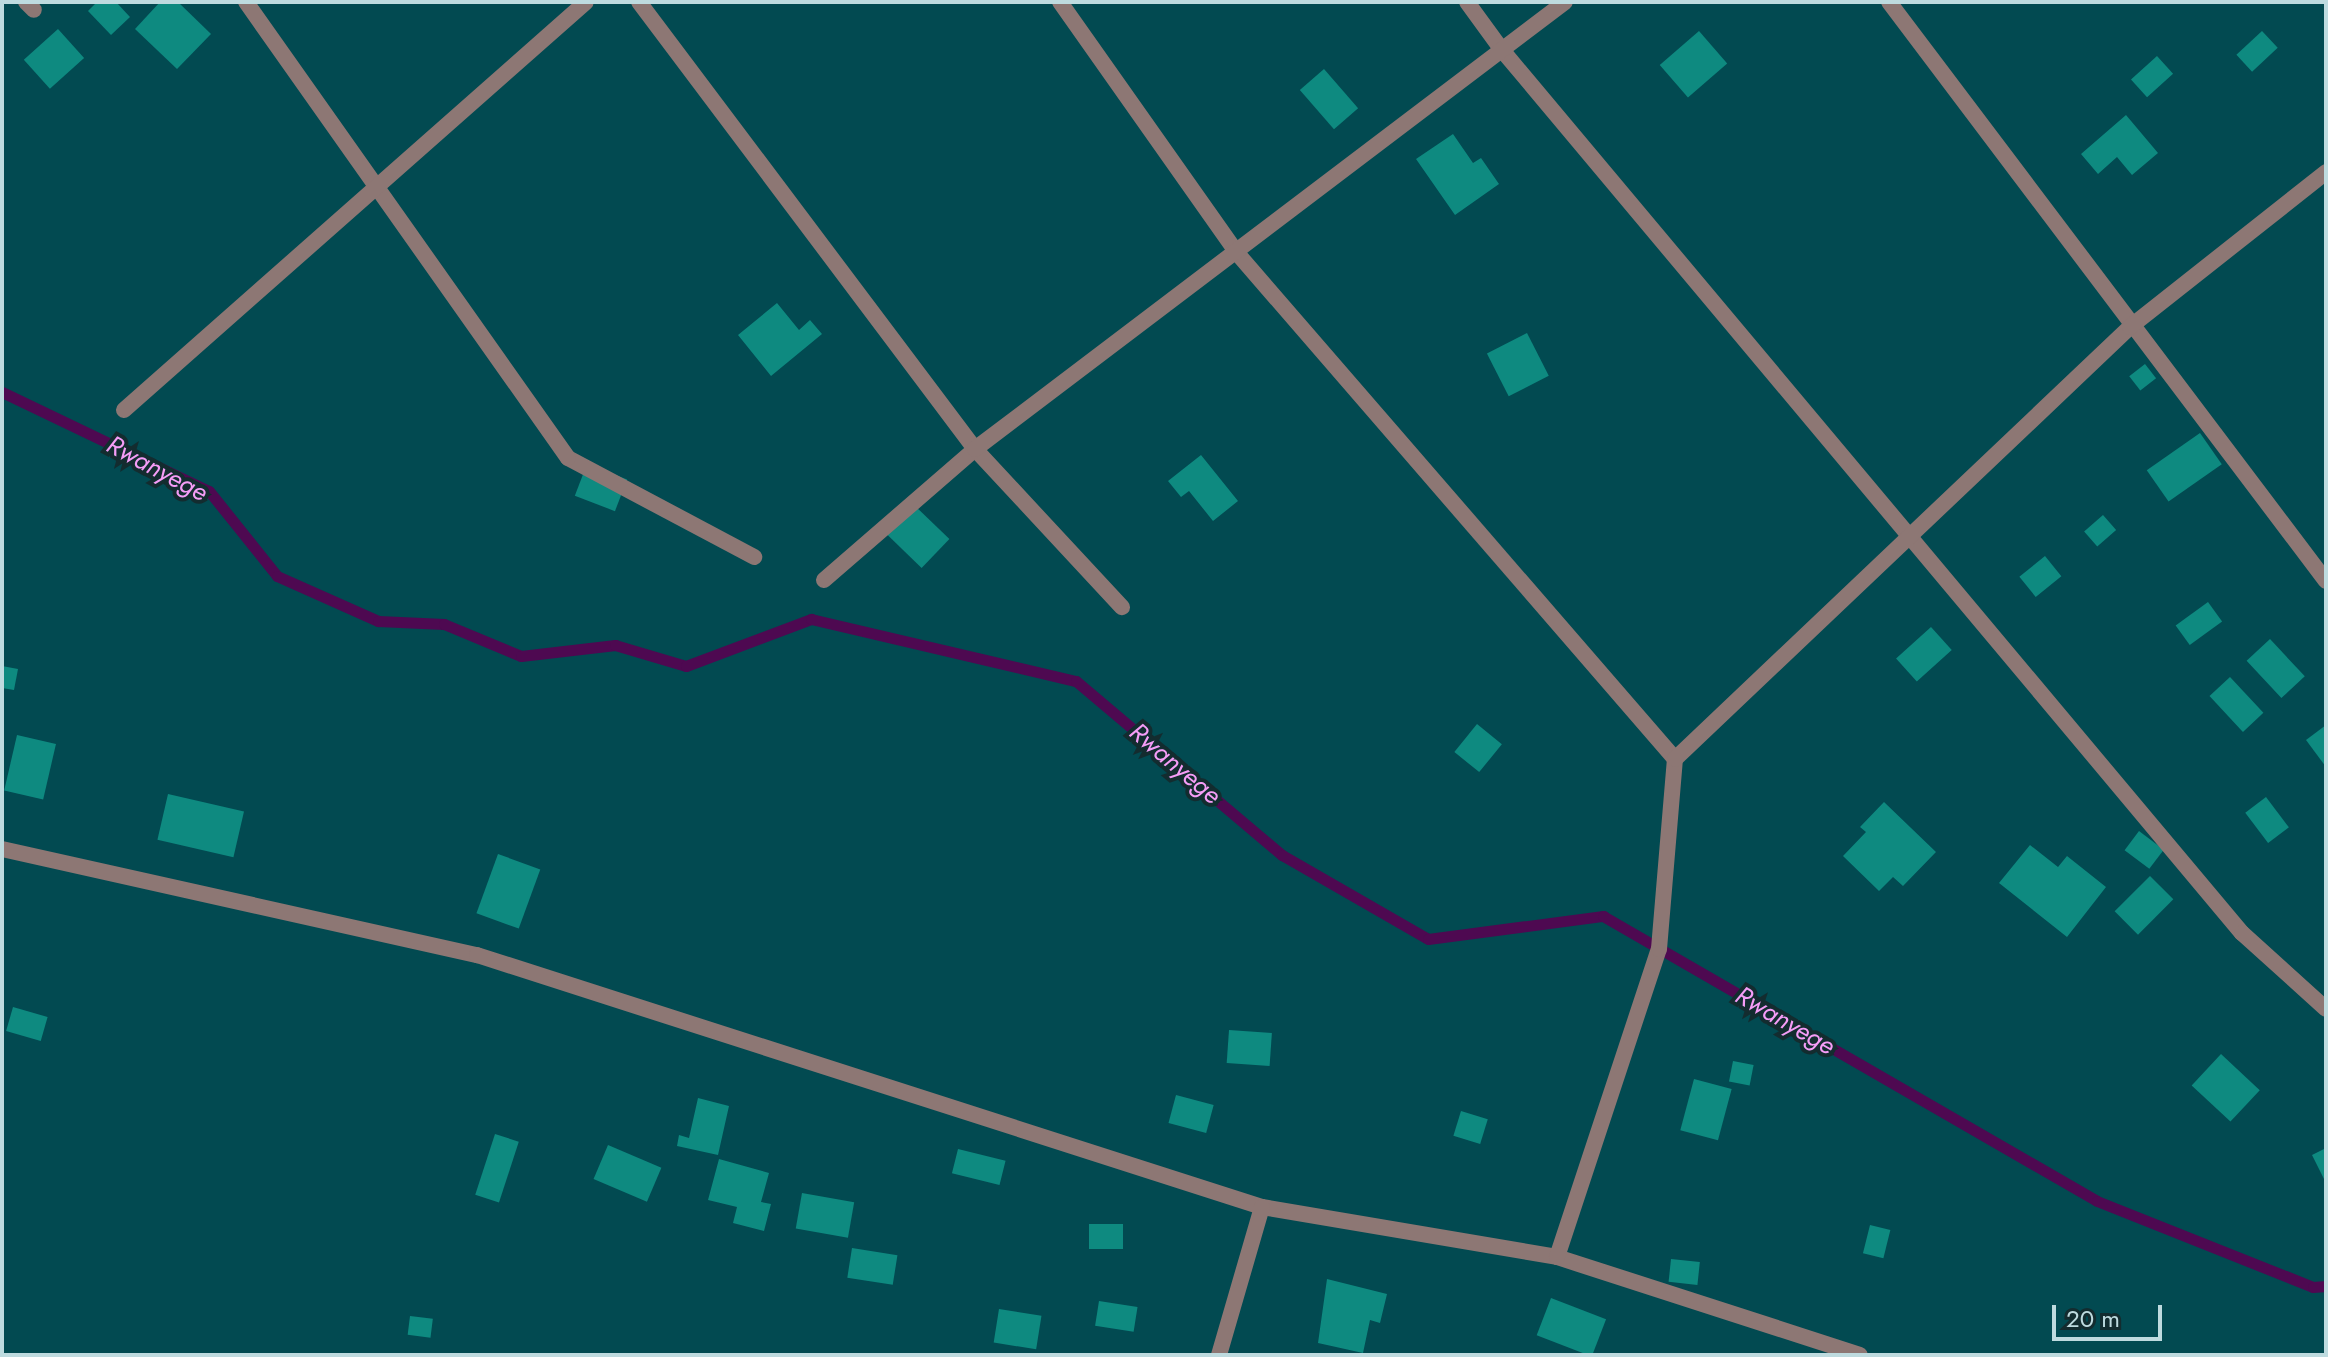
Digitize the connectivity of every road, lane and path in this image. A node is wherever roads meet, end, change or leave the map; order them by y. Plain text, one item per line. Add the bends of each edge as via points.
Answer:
1 (246, 2) edge
2 (586, 2) edge
3 (639, 2) edge
4 (1060, 2) edge
5 (1467, 2) edge
6 (1565, 2) edge
7 (1889, 2) edge
8 (1502, 50) junction
9 (2326, 172) edge
10 (379, 188) junction
11 (1237, 253) junction
12 (2130, 327) junction
13 (124, 410) dead end
14 (975, 449) junction
15 (1910, 536) junction
16 (754, 557) dead end
17 (824, 580) dead end
18 (2326, 581) edge
19 (1122, 607) dead end
20 (1675, 759) junction
21 (2, 849) edge
22 (2326, 1009) edge
23 (1262, 1207) junction
24 (1557, 1257) junction
25 (1219, 1355) edge
26 (1860, 1355) edge

1 - 10 street
2 - 10 street
3 - 14 street
4 - 11 street
5 - 8 street
6 - 8 street
7 - 12 street
8 - 11 street
8 - 15 street
9 - 12 street
10 - 13 street
10 - 16 street via 568,458
11 - 14 street
11 - 20 street
12 - 15 street
12 - 18 street
14 - 17 street
14 - 19 street
15 - 20 street
15 - 22 street via 2242,933
20 - 24 street via 1659,949
21 - 23 street via 477,955
23 - 24 street
23 - 25 street
24 - 26 street

